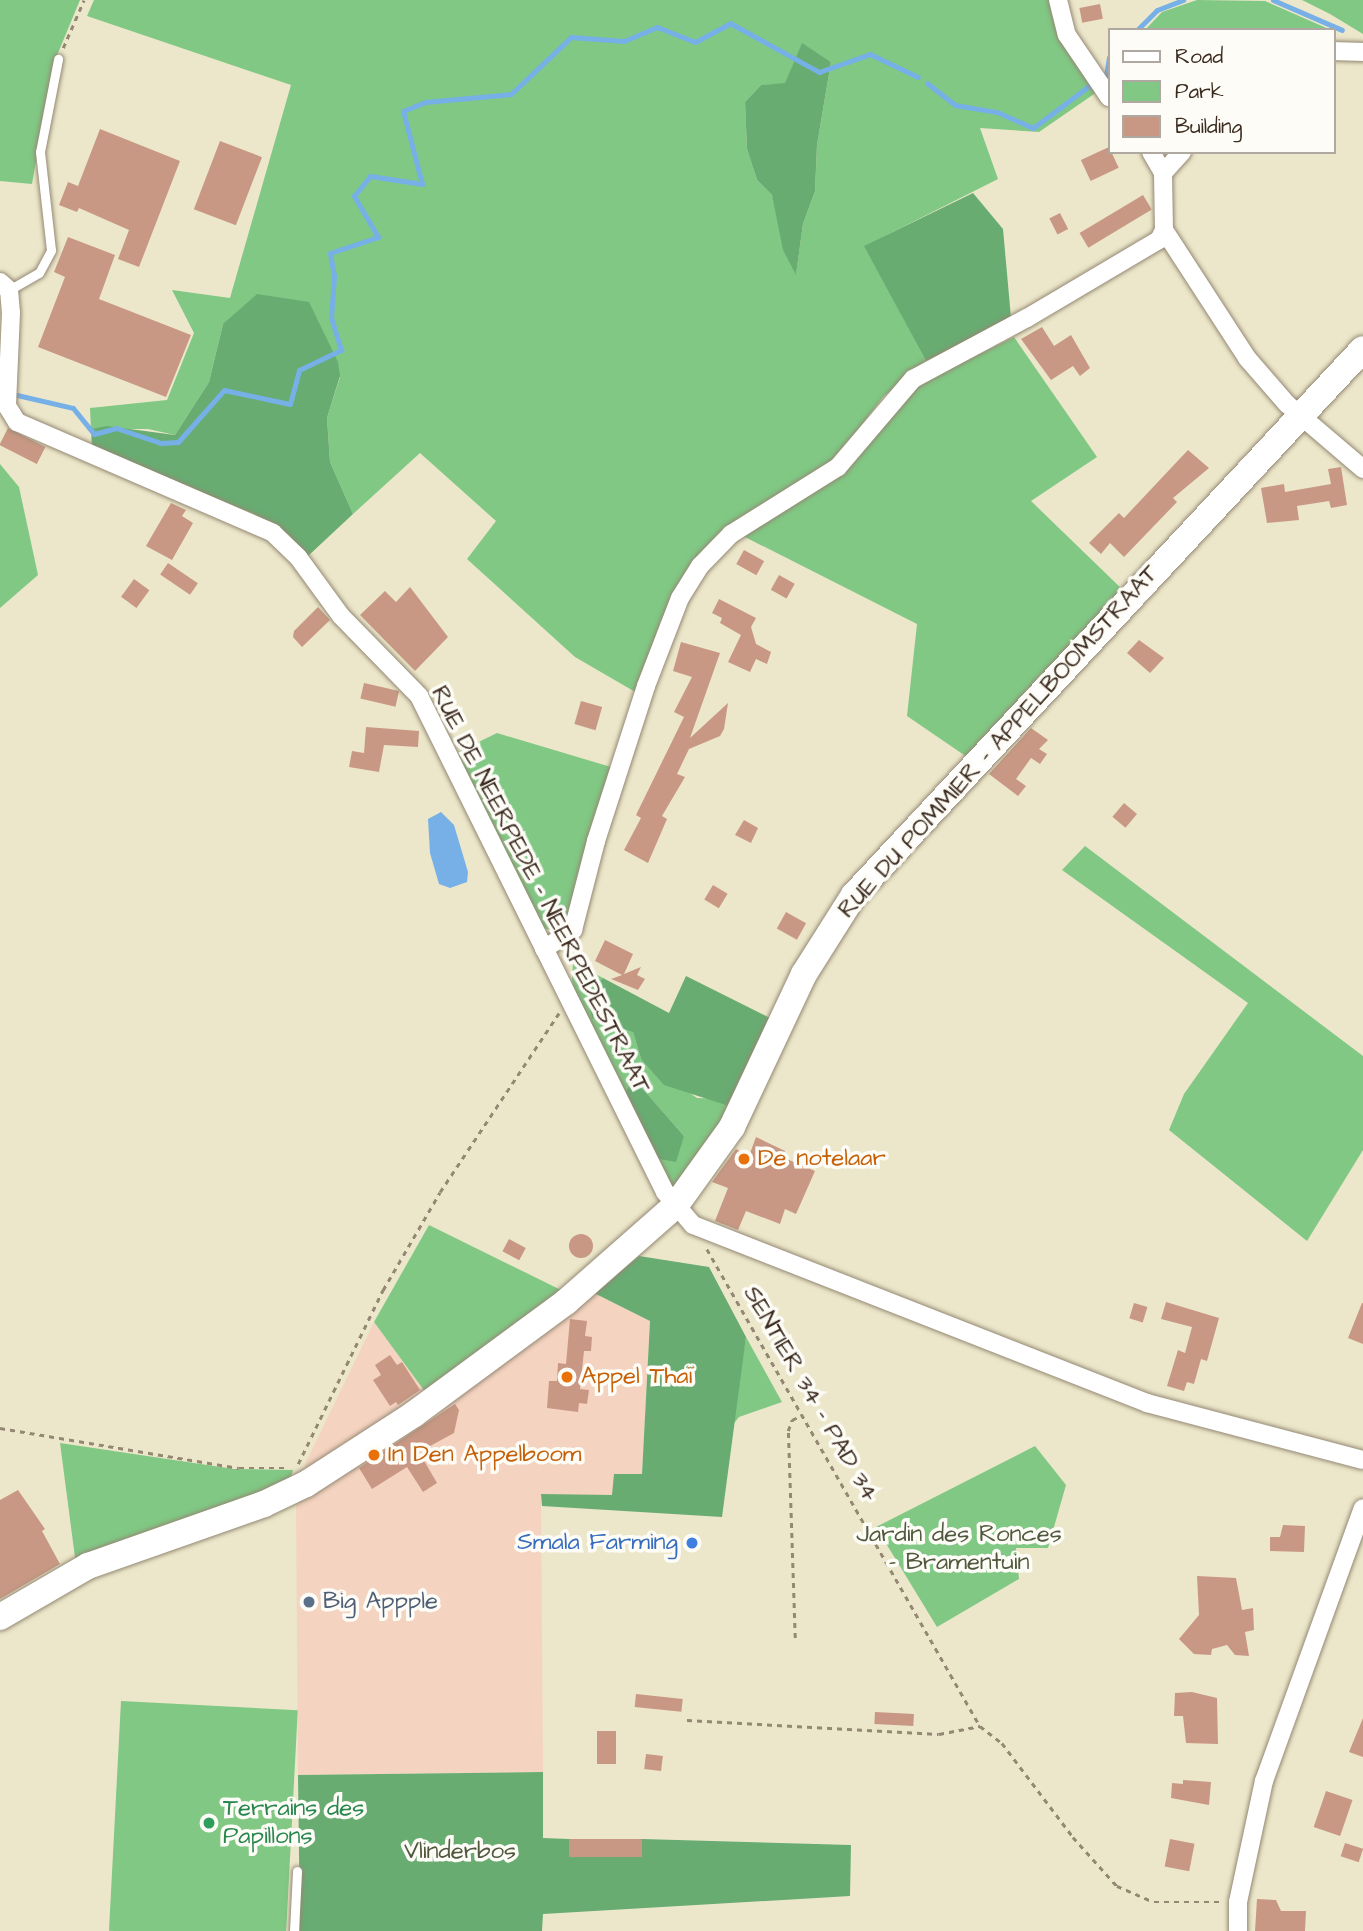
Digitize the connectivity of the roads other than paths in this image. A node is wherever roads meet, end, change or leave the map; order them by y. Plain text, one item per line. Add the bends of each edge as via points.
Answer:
1 (1058, 0) edge
2 (1335, 51) edge
3 (1363, 52) edge
4 (58, 59) road end
5 (1108, 96) edge
6 (1152, 154) edge
7 (1180, 154) edge
8 (1163, 173) junction
9 (1164, 230) junction
10 (4, 286) edge
11 (1363, 349) edge
12 (1300, 416) junction
13 (1363, 468) edge
14 (544, 949) junction
15 (685, 1215) junction
16 (1363, 1460) edge
17 (1363, 1508) edge
18 (0, 1617) edge
19 (297, 1871) dead end
20 (294, 1931) edge
21 (1238, 1931) edge

1 - 5 street via 1067,35
2 - 3 street
4 - 10 lane via 40,152 51,250 39,273
6 - 8 street
7 - 8 street
8 - 9 street
9 - 12 street via 1247,358
9 - 14 street via 1159,240 913,379 838,467 774,503 731,534 700,566 680,598 646,686 573,930
10 - 14 street, RUE DE NEERPEDE - NEERPEDESTRAAT via 6,407 17,422 258,526 288,544 341,616 419,696
11 - 12 street, RUE DU POMMIER - APPELBOOMSTRAAT
12 - 13 street
12 - 15 street, RUE DU POMMIER - APPELBOOMSTRAAT via 854,895 804,974
14 - 15 street, RUE DE NEERPEDE - NEERPEDESTRAAT via 665,1192
15 - 16 street via 1147,1404
15 - 18 street, RUE DU POMMIER - APPELBOOMSTRAAT via 414,1414 306,1484 264,1504 88,1566
17 - 21 street via 1264,1781 1238,1902
19 - 20 lane

